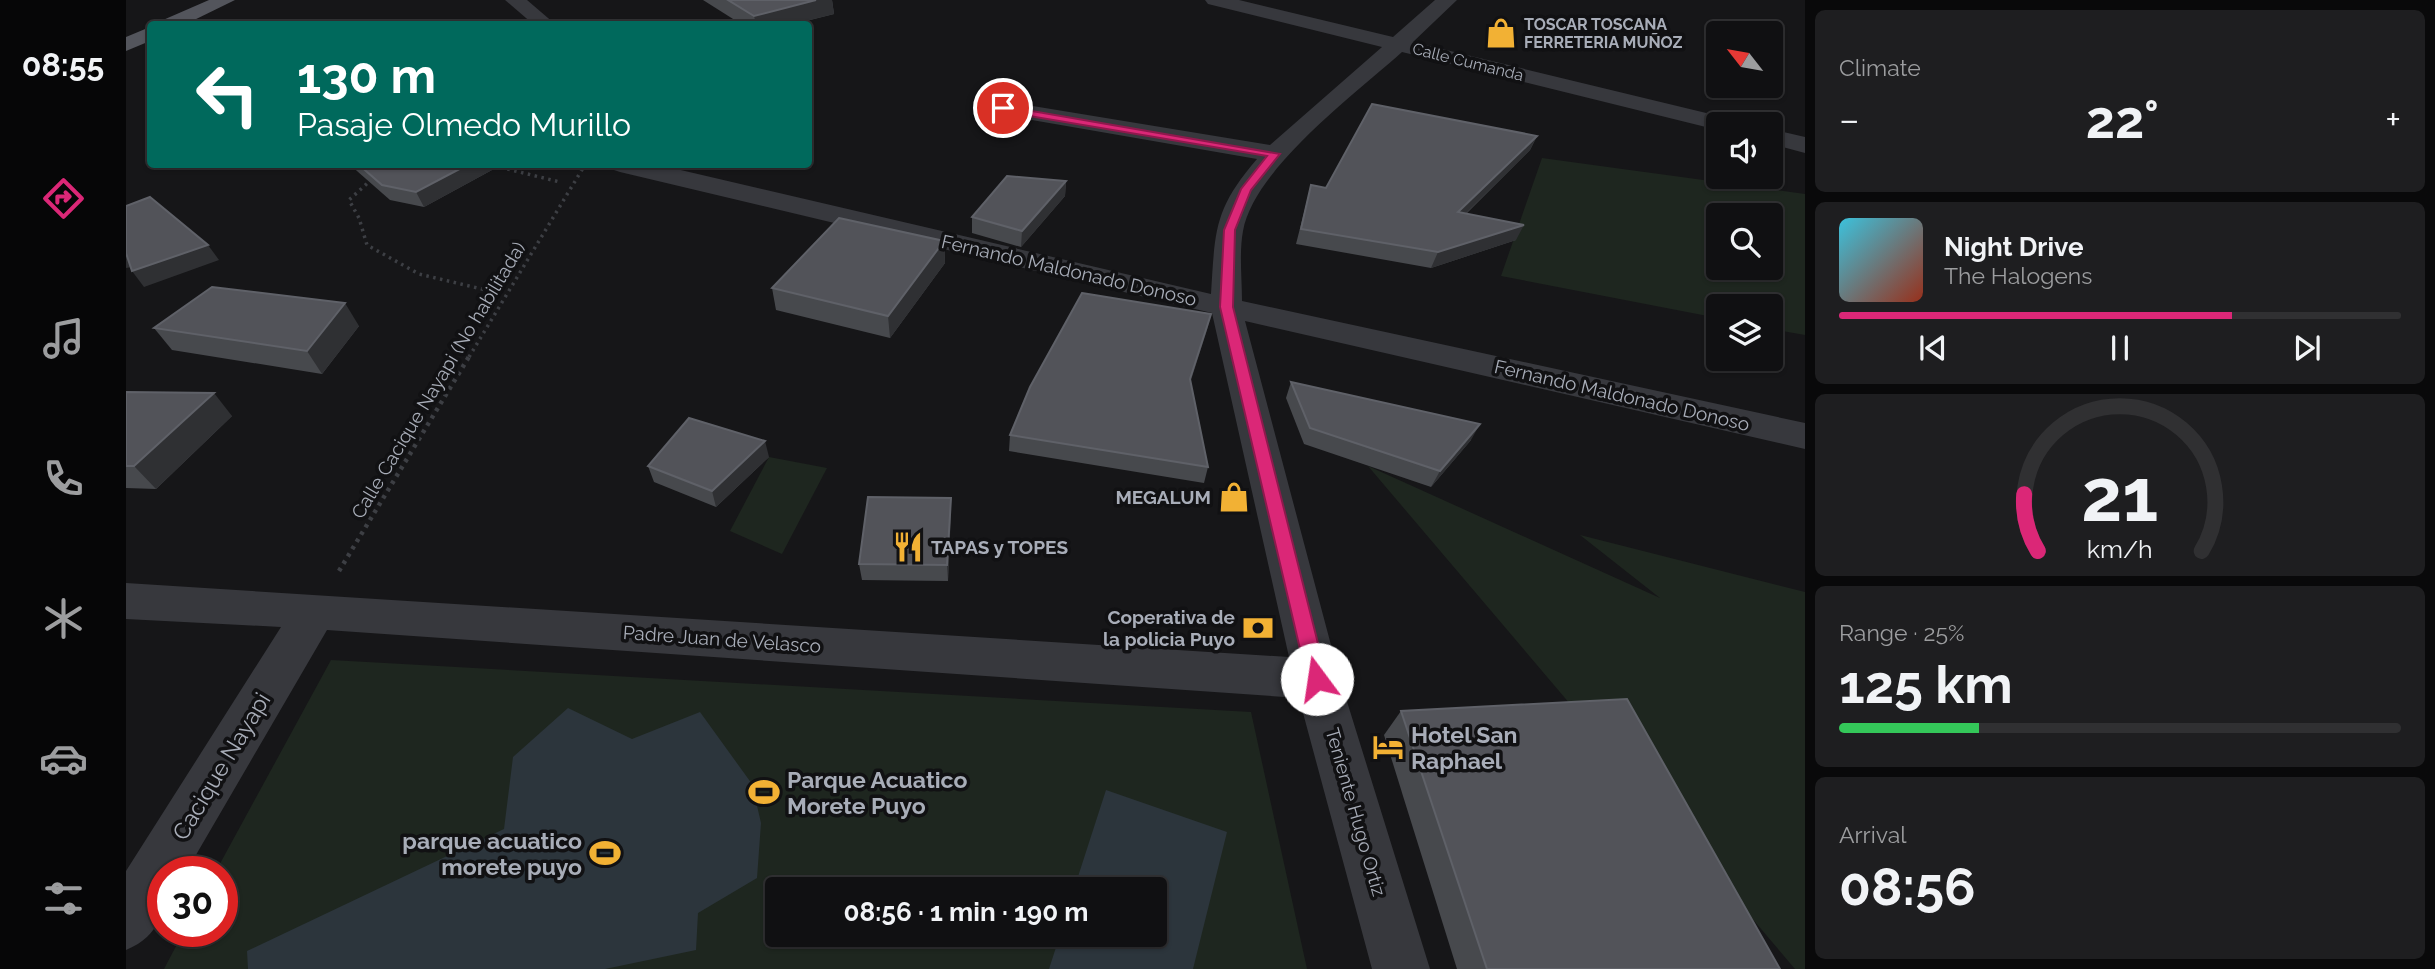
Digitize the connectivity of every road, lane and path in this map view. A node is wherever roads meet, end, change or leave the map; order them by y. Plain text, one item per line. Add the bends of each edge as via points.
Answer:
1 (225, 0) edge
2 (515, 0) edge
3 (1215, 0) edge
4 (1447, 0) edge
5 (177, 21) edge
6 (541, 21) edge
7 (1394, 44) junction
8 (1003, 108) dead end
9 (1706, 120) edge
10 (1783, 139) edge
11 (1805, 145) edge
12 (1275, 154) junction
13 (503, 168) edge
14 (583, 168) edge
15 (637, 168) edge
16 (377, 173) edge
17 (560, 182) dead end
18 (490, 291) dead end
19 (1226, 307) junction
20 (1805, 436) edge
21 (126, 601) edge
22 (315, 611) junction
23 (1317, 679) junction
24 (126, 922) edge
25 (1401, 969) edge

1 - 5 main road
2 - 6 street
3 - 7 street, Calle Cumanda
4 - 7 street, Teniente Hugo Ortiz
7 - 9 street, Calle Cumanda
7 - 12 street, Teniente Hugo Ortiz
8 - 12 street
10 - 11 street
12 - 19 street, Teniente Hugo Ortiz via 1246,189 1230,230
13 - 17 path
14 - 22 path, Calle Cacique Nayapi (No habilitada)
15 - 19 street, Fernando Maldonado Donoso
16 - 18 path via 349,200 367,246 419,274
19 - 20 street, Fernando Maldonado Donoso
19 - 23 street, Teniente Hugo Ortiz
21 - 22 street, Padre Juan de Velasco
22 - 23 street, Padre Juan de Velasco
22 - 24 street, Cacique Nayapi
23 - 25 street, Teniente Hugo Ortiz

